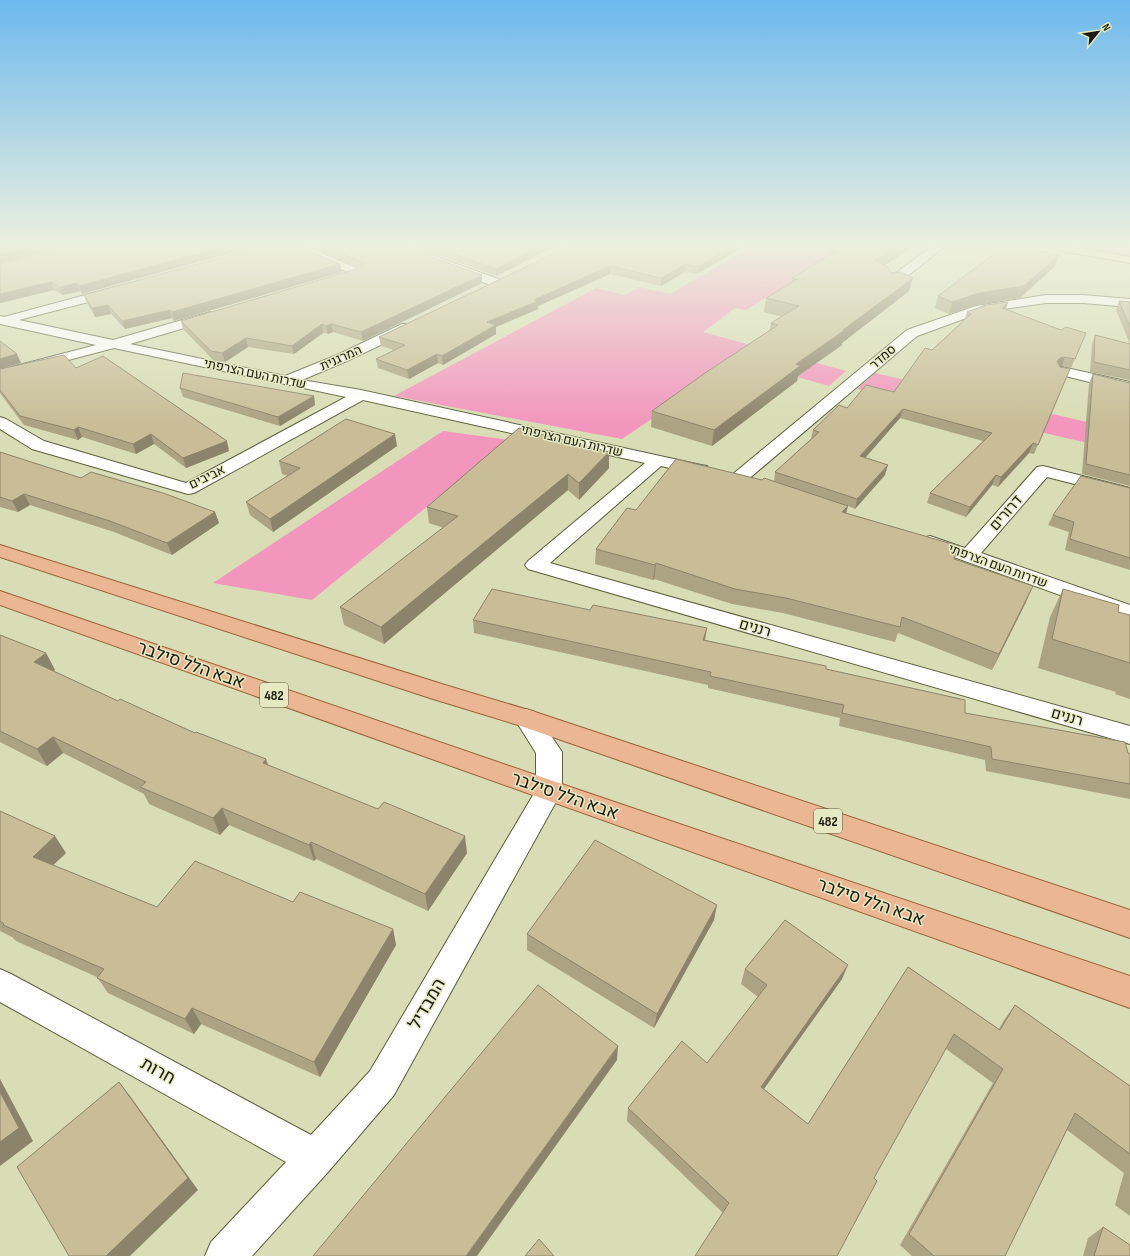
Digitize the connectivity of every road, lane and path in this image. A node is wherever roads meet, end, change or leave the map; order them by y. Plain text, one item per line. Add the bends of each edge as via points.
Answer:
1 (64, 306) edge
2 (1002, 306) edge
3 (220, 313) edge
4 (420, 320) edge
5 (5, 323) edge
6 (114, 344) junction
7 (1062, 371) edge
8 (0, 374) edge
9 (286, 381) junction
10 (1130, 387) edge
11 (361, 395) junction
12 (0, 422) edge
13 (657, 460) junction
14 (734, 477) joint
15 (1130, 493) edge
16 (917, 538) edge
17 (0, 551) edge
18 (969, 555) junction
19 (0, 598) edge
20 (1130, 613) edge
21 (526, 718) junction
22 (1130, 735) edge
23 (549, 791) junction
24 (1130, 924) edge
25 (0, 985) edge
26 (1130, 992) edge
27 (315, 1159) junction
28 (225, 1256) edge

1 - 5 street
2 - 14 street, סמדר via 981,309 912,333
3 - 6 street
4 - 9 street, המרגנית via 342,358
5 - 6 street, שדרות העם הצרפתי
6 - 8 street
6 - 9 street, שדרות העם הצרפתי
7 - 10 street
9 - 11 street, שדרות העם הצרפתי
11 - 12 street, אביבים via 188,489 38,445
11 - 13 street, שדרות העם הצרפתי
13 - 14 street, שדרות העם הצרפתי
13 - 22 street, רננים via 535,565
15 - 18 street, דרורים via 1043,470
16 - 18 street, שדרות העם הצרפתי
17 - 21 main road, 482
18 - 20 street, שדרות העם הצרפתי
19 - 23 main road, אבא הלל סילבר / 482
21 - 23 street, המבדיל via 549,752
21 - 24 main road, 482
23 - 26 main road, אבא הלל סילבר / 482
23 - 27 street, המבדיל via 382,1083
25 - 27 street, חרות via 289,1142
27 - 28 street, המבדיל

